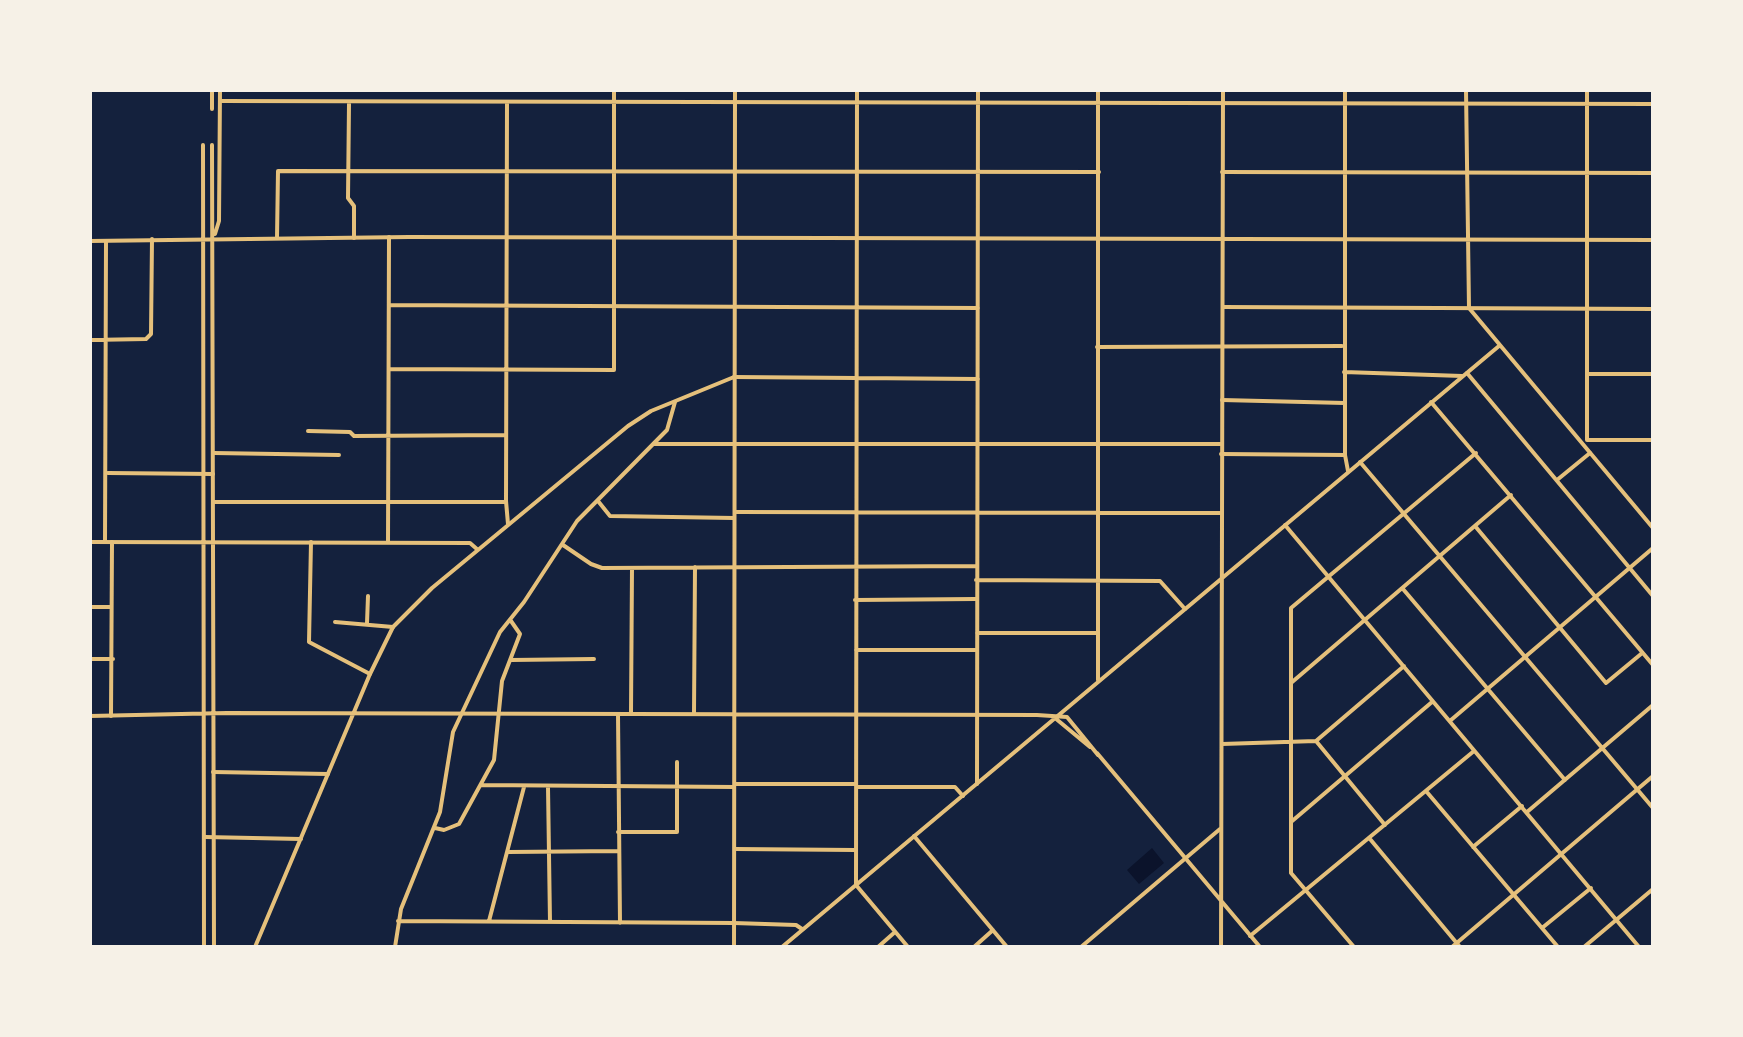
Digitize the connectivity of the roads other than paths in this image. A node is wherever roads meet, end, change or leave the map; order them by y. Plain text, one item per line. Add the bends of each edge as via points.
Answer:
1 (212, 90) edge
2 (220, 90) edge
3 (614, 90) edge
4 (735, 90) edge
5 (857, 90) edge
6 (978, 90) edge
7 (1098, 90) edge
8 (1223, 90) edge
9 (1346, 90) edge
10 (1466, 90) edge
11 (1587, 90) edge
12 (220, 101) junction
13 (348, 102) junction
14 (614, 102) junction
15 (736, 102) junction
16 (857, 102) junction
17 (978, 102) junction
18 (506, 103) junction
19 (1098, 103) junction
20 (1222, 104) junction
21 (1467, 104) junction
22 (1587, 104) junction
23 (1653, 104) edge
24 (1346, 105) junction
25 (212, 109) dead end
26 (204, 144) dead end
27 (212, 145) dead end
28 (348, 169) junction
29 (507, 170) junction
30 (614, 170) junction
31 (977, 170) junction
32 (735, 171) junction
33 (856, 171) junction
34 (1345, 171) junction
35 (1099, 172) junction
36 (1222, 172) junction
37 (1466, 172) junction
38 (1588, 172) junction
39 (1653, 173) edge
40 (204, 238) junction
41 (213, 238) junction
42 (277, 238) junction
43 (354, 238) junction
44 (389, 238) junction
45 (614, 238) junction
46 (856, 238) junction
47 (1466, 238) junction
48 (106, 239) junction
49 (152, 239) junction
50 (507, 239) junction
51 (736, 239) junction
52 (978, 239) junction
53 (90, 240) edge
54 (1098, 240) junction
55 (1222, 240) junction
56 (1344, 240) junction
57 (1587, 240) junction
58 (1653, 240) edge
59 (389, 305) junction
60 (1344, 306) junction
61 (507, 307) junction
62 (614, 307) junction
63 (856, 307) junction
64 (1221, 307) junction
65 (735, 308) junction
66 (978, 308) junction
67 (1468, 308) junction
68 (1587, 308) junction
69 (1653, 308) edge
70 (90, 340) edge
71 (105, 340) junction
72 (1097, 346) junction
73 (1222, 346) junction
74 (1344, 346) junction
75 (1499, 346) junction
76 (389, 370) junction
77 (506, 370) junction
78 (1344, 372) junction
79 (1464, 374) junction
80 (1588, 374) junction
81 (1653, 374) edge
82 (856, 376) junction
83 (734, 377) junction
84 (978, 379) junction
85 (1222, 400) junction
86 (674, 402) junction
87 (1431, 402) junction
88 (1345, 403) junction
89 (308, 431) dead end
90 (506, 435) junction
91 (388, 436) junction
92 (1653, 440) edge
93 (1585, 442) junction
94 (655, 444) junction
95 (734, 444) junction
96 (856, 444) junction
97 (977, 444) junction
98 (1097, 444) junction
99 (1222, 444) junction
100 (214, 453) junction
101 (1476, 453) junction
102 (1590, 453) junction
103 (1222, 454) junction
104 (339, 455) dead end
105 (1344, 455) junction
106 (1360, 462) junction
107 (1348, 471) junction
108 (106, 473) junction
109 (205, 474) junction
110 (214, 474) junction
111 (1557, 480) junction
112 (1511, 495) junction
113 (598, 501) junction
114 (214, 502) junction
115 (388, 502) junction
116 (506, 502) junction
117 (856, 510) junction
118 (977, 512) junction
119 (1096, 512) junction
120 (1221, 512) junction
121 (1404, 513) junction
122 (734, 515) junction
123 (508, 524) junction
124 (1286, 525) junction
125 (1475, 526) junction
126 (1653, 528) edge
127 (90, 542) edge
128 (108, 542) junction
129 (205, 542) junction
130 (214, 542) junction
131 (311, 542) junction
132 (388, 542) junction
133 (562, 544) junction
134 (1653, 548) edge
135 (478, 550) junction
136 (1440, 556) junction
137 (734, 566) junction
138 (854, 566) junction
139 (976, 566) junction
140 (694, 567) junction
141 (632, 568) junction
142 (1629, 568) junction
143 (1328, 576) junction
144 (1222, 579) junction
145 (976, 580) junction
146 (1097, 581) junction
147 (1403, 588) junction
148 (368, 596) dead end
149 (1596, 596) junction
150 (1653, 596) edge
151 (976, 598) junction
152 (855, 600) junction
153 (90, 607) edge
154 (112, 607) junction
155 (1185, 609) junction
156 (509, 619) junction
157 (1366, 621) junction
158 (335, 622) dead end
159 (367, 623) junction
160 (1560, 626) junction
161 (393, 627) junction
162 (976, 633) junction
163 (1098, 634) junction
164 (855, 650) junction
165 (976, 650) junction
166 (1643, 653) junction
167 (1524, 657) junction
168 (90, 659) edge
169 (112, 659) junction
170 (594, 659) dead end
171 (511, 660) junction
172 (1653, 665) edge
173 (1404, 666) junction
174 (370, 674) junction
175 (1098, 680) junction
176 (1291, 684) junction
177 (1487, 689) junction
178 (1434, 701) junction
179 (1653, 705) edge
180 (694, 712) junction
181 (500, 713) junction
182 (734, 713) junction
183 (214, 714) junction
184 (352, 714) junction
185 (618, 714) junction
186 (631, 714) junction
187 (856, 714) junction
188 (976, 714) junction
189 (90, 716) edge
190 (111, 716) junction
191 (204, 716) junction
192 (1055, 718) junction
193 (1450, 721) junction
194 (1316, 741) junction
195 (1290, 743) junction
196 (1222, 744) junction
197 (1602, 748) junction
198 (1474, 750) junction
199 (677, 762) dead end
200 (214, 772) junction
201 (328, 774) junction
202 (1653, 776) edge
203 (1345, 778) junction
204 (1564, 780) junction
205 (976, 784) junction
206 (481, 785) junction
207 (855, 785) junction
208 (548, 786) junction
209 (618, 786) junction
210 (677, 786) junction
211 (734, 786) junction
212 (524, 787) junction
213 (1637, 789) junction
214 (1426, 791) junction
215 (962, 796) junction
216 (1522, 806) junction
217 (1653, 808) edge
218 (1527, 812) junction
219 (1291, 822) junction
220 (1385, 825) junction
221 (435, 828) junction
222 (1220, 830) junction
223 (618, 832) junction
224 (914, 836) junction
225 (204, 837) junction
226 (213, 837) junction
227 (1370, 838) junction
228 (300, 839) junction
229 (1472, 847) junction
230 (734, 850) junction
231 (856, 850) junction
232 (507, 852) junction
233 (549, 852) junction
234 (619, 852) junction
235 (1563, 853) junction
236 (1185, 858) junction
237 (856, 885) junction
238 (1590, 888) junction
239 (1653, 889) edge
240 (1307, 891) junction
241 (1514, 894) junction
242 (1221, 901) junction
243 (1617, 920) junction
244 (398, 921) junction
245 (488, 921) junction
246 (550, 922) junction
247 (620, 923) junction
248 (734, 923) junction
249 (1542, 928) junction
250 (802, 930) junction
251 (993, 930) junction
252 (896, 932) junction
253 (1250, 936) junction
254 (1456, 946) edge
255 (204, 947) edge
256 (214, 947) edge
257 (255, 947) edge
258 (395, 947) edge
259 (734, 947) edge
260 (782, 947) edge
261 (878, 947) edge
262 (908, 947) edge
263 (974, 947) edge
264 (1007, 947) edge
265 (1081, 947) edge
266 (1221, 947) edge
267 (1260, 947) edge
268 (1354, 947) edge
269 (1558, 947) edge
270 (1584, 947) edge
271 (1639, 947) edge

1 - 25 street
2 - 12 street
3 - 14 street
4 - 15 street
5 - 16 street
6 - 17 street
7 - 19 street
8 - 20 street
9 - 24 street
10 - 21 street
11 - 22 street
12 - 13 street
12 - 41 street via 220,221
13 - 18 street
13 - 28 street
14 - 15 street
14 - 18 street
14 - 30 street
15 - 16 street
15 - 32 street
16 - 17 street
16 - 33 street
17 - 19 street
17 - 31 street
18 - 29 street
19 - 20 street
19 - 35 street
20 - 24 street
20 - 36 street
21 - 22 street
21 - 24 street
21 - 37 street
22 - 23 street
22 - 38 street
24 - 34 street
26 - 40 street
27 - 41 street
28 - 29 street
28 - 42 street via 278,170
28 - 43 street
29 - 30 street
29 - 50 street
30 - 32 street
30 - 45 street
31 - 33 street
31 - 35 street
31 - 52 street
32 - 33 street
32 - 51 street
33 - 46 street
34 - 36 street
34 - 37 street
34 - 56 street
35 - 54 street
36 - 55 street
37 - 38 street
37 - 47 street
38 - 39 street
38 - 57 street
40 - 41 street
40 - 49 street
40 - 109 street
41 - 42 street
41 - 100 street
42 - 43 street
43 - 44 street
44 - 50 street
44 - 59 street
45 - 50 street
45 - 51 street
45 - 62 street
46 - 51 street
46 - 52 street
46 - 63 street
47 - 56 street
47 - 57 street
47 - 67 street
48 - 49 street
48 - 53 street
48 - 71 street
49 - 71 street via 152,334
50 - 61 street
51 - 65 street
52 - 54 street
52 - 66 street
54 - 55 street
54 - 72 street
55 - 56 street
55 - 64 street
56 - 60 street
57 - 58 street
57 - 68 street
59 - 61 street
59 - 76 street
60 - 64 street
60 - 67 street
60 - 74 street
61 - 62 street
61 - 77 street
62 - 65 street
62 - 77 street via 614,370
63 - 65 street
63 - 66 street
63 - 82 street
64 - 73 street
65 - 83 street
66 - 84 street
67 - 68 street
67 - 75 street
68 - 69 street
68 - 80 street
70 - 71 street
71 - 108 street
72 - 73 street
72 - 98 street
73 - 74 street
73 - 85 street
74 - 78 street
75 - 79 street
75 - 93 street
76 - 77 street
76 - 91 street
77 - 90 street
78 - 79 street
78 - 88 street
79 - 87 street
79 - 111 street
80 - 81 street
80 - 93 street
82 - 83 street
82 - 84 street
82 - 96 street
83 - 86 street
83 - 95 street
84 - 97 street
85 - 88 street
85 - 99 street
86 - 94 street via 668,430
86 - 123 street via 628,426
87 - 101 street
87 - 106 street
88 - 105 street
89 - 91 street
90 - 91 street
90 - 116 street
91 - 115 street
92 - 93 street
93 - 102 street
94 - 95 street
94 - 113 street
95 - 96 street
95 - 122 street
96 - 97 street
96 - 117 street
97 - 98 street
97 - 118 street
98 - 99 street
98 - 119 street
99 - 103 street
100 - 104 street
100 - 110 street
101 - 112 street
101 - 121 street
102 - 111 street
102 - 126 street
103 - 105 street
103 - 120 street
105 - 107 street
106 - 107 street
106 - 121 street
107 - 124 street
108 - 109 street
108 - 128 street
109 - 110 street
109 - 129 street
110 - 114 street
111 - 142 street
112 - 125 street
112 - 149 street
113 - 122 street via 610,516
113 - 133 street
114 - 115 street
114 - 130 street
115 - 116 street
115 - 132 street
116 - 123 street
117 - 118 street
117 - 122 street
117 - 138 street
118 - 119 street
118 - 139 street
119 - 120 street
119 - 146 street
120 - 144 street
121 - 136 street
121 - 143 street
122 - 137 street
123 - 135 street
124 - 143 street
124 - 144 street
125 - 136 street
125 - 160 street
127 - 128 street
128 - 129 street
128 - 154 street
129 - 130 street
129 - 191 street
130 - 131 street
130 - 183 street
131 - 132 street
131 - 174 street via 309,642
132 - 135 street via 470,543
133 - 141 street via 591,564
133 - 156 street
134 - 142 street
135 - 161 street
136 - 147 street
136 - 167 street
137 - 138 street
137 - 140 street
137 - 182 street
138 - 139 street
138 - 152 street
139 - 145 street
140 - 141 street
140 - 180 street
141 - 186 street
142 - 149 street
142 - 150 street
143 - 157 street
143 - 176 street via 1291,608
144 - 155 street
144 - 196 street
145 - 146 street
145 - 151 street
146 - 155 street via 1160,581
146 - 163 street
147 - 157 street
147 - 177 street
148 - 159 street
149 - 160 street
149 - 166 street
151 - 152 street
151 - 162 street
152 - 164 street
153 - 154 street
154 - 169 street
155 - 175 street
156 - 171 street via 520,634
156 - 221 street via 453,732
157 - 173 street
157 - 176 street
158 - 159 street
159 - 161 street
160 - 166 street via 1606,683
160 - 167 street
161 - 174 street
162 - 163 street
162 - 165 street
163 - 175 street
164 - 165 street
164 - 187 street
165 - 188 street
166 - 172 street
167 - 177 street
167 - 197 street
168 - 169 street
169 - 190 street
170 - 171 street
171 - 181 street
173 - 178 street
173 - 194 street
174 - 184 street
175 - 192 street
176 - 195 street
177 - 193 street
177 - 204 street
178 - 193 street
178 - 203 street
179 - 197 street
180 - 182 street
180 - 186 street
181 - 184 street
181 - 185 street
181 - 206 street via 494,760
182 - 187 street
182 - 211 street
183 - 184 street
183 - 191 street
183 - 200 street
184 - 201 street
185 - 186 street
185 - 209 street
187 - 188 street
187 - 207 street
188 - 192 street
188 - 205 street
189 - 190 street
190 - 191 street
191 - 225 street
192 - 205 street
192 - 236 street via 1098,755
193 - 198 street
194 - 195 street
194 - 203 street
195 - 196 street
195 - 219 street
196 - 222 street
197 - 204 street
197 - 213 street
198 - 214 street
198 - 216 street
199 - 210 street
200 - 201 street
200 - 226 street
201 - 228 street
202 - 213 street
203 - 219 street
203 - 220 street
204 - 218 street
205 - 215 street
206 - 212 street
206 - 221 street via 459,824
207 - 211 street
207 - 215 street via 955,787
207 - 231 street
208 - 209 street
208 - 212 street
208 - 233 street
209 - 210 street
209 - 223 street
210 - 211 street
210 - 223 street via 676,832
211 - 230 street
212 - 232 street
213 - 217 street
213 - 235 street
214 - 220 street
214 - 229 street
215 - 224 street
216 - 218 street
216 - 229 street
218 - 235 street
219 - 240 street via 1291,873
220 - 227 street
221 - 244 street
222 - 236 street
222 - 242 street
223 - 234 street
224 - 237 street
224 - 251 street
225 - 226 street
225 - 255 street
226 - 228 street
226 - 256 street
227 - 240 street
227 - 254 street
228 - 257 street
229 - 241 street
230 - 231 street
230 - 248 street
231 - 237 street
232 - 233 street
232 - 245 street
233 - 234 street
233 - 246 street
234 - 247 street
235 - 238 street
235 - 241 street
236 - 242 street
236 - 265 street
237 - 250 street
237 - 252 street
238 - 243 street
238 - 249 street
239 - 243 street
240 - 253 street
240 - 268 street
241 - 249 street
241 - 254 street
242 - 253 street
242 - 266 street
243 - 270 street
243 - 271 street
244 - 245 street
244 - 258 street
245 - 246 street
246 - 247 street
247 - 248 street
248 - 250 street
248 - 259 street
249 - 269 street
250 - 260 street
251 - 263 street
251 - 264 street
252 - 261 street
252 - 262 street
253 - 267 street

